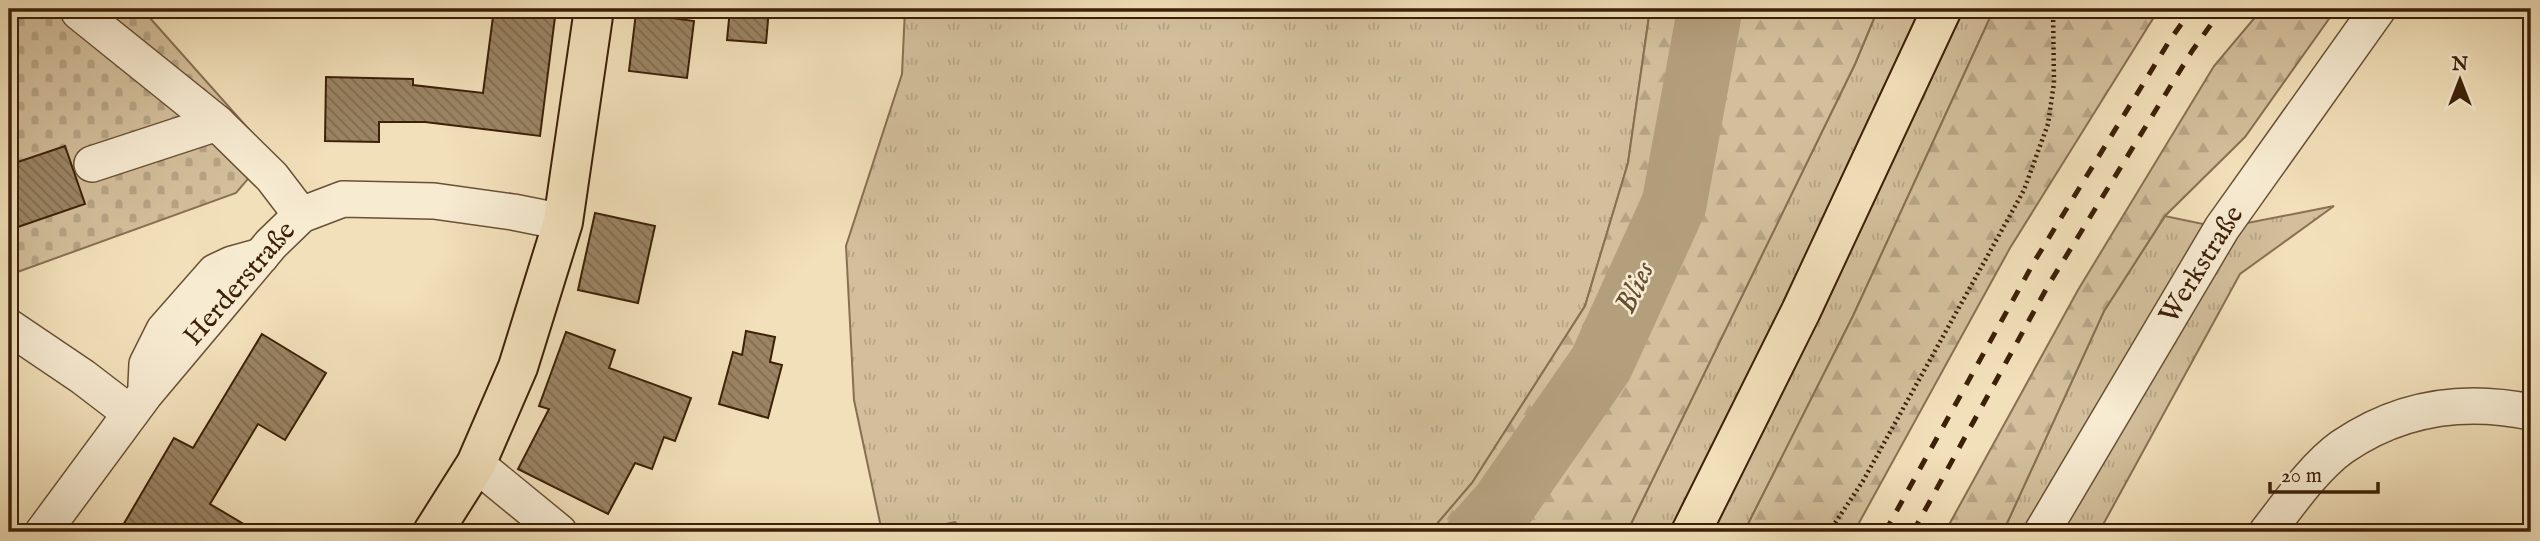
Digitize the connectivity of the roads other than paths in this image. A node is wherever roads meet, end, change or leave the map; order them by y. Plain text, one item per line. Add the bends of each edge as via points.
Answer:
1 (594, 9) edge
2 (1941, 9) edge
3 (2378, 9) edge
4 (79, 12) dead end
5 (217, 123) junction
6 (92, 164) dead end
7 (300, 215) junction
8 (563, 222) junction
9 (9, 327) edge
10 (138, 404) junction
11 (2531, 412) edge
12 (476, 464) junction
13 (43, 532) edge
14 (433, 532) edge
15 (559, 532) edge
16 (1691, 532) edge
17 (2042, 532) edge
18 (2267, 532) edge

1 - 8 main road
2 - 16 main road via 1801,311
3 - 17 street, Werkstraße via 2222,228
4 - 5 street
5 - 6 street
5 - 7 street via 272,177
7 - 8 street, Herderstraße via 343,199 434,201
7 - 10 street, Herderstraße
8 - 12 main road via 519,367
9 - 10 street via 83,377
10 - 13 street, Herderstraße
11 - 18 street via 2499,405 2432,407 2383,424 2340,448
12 - 14 main road
12 - 15 street

